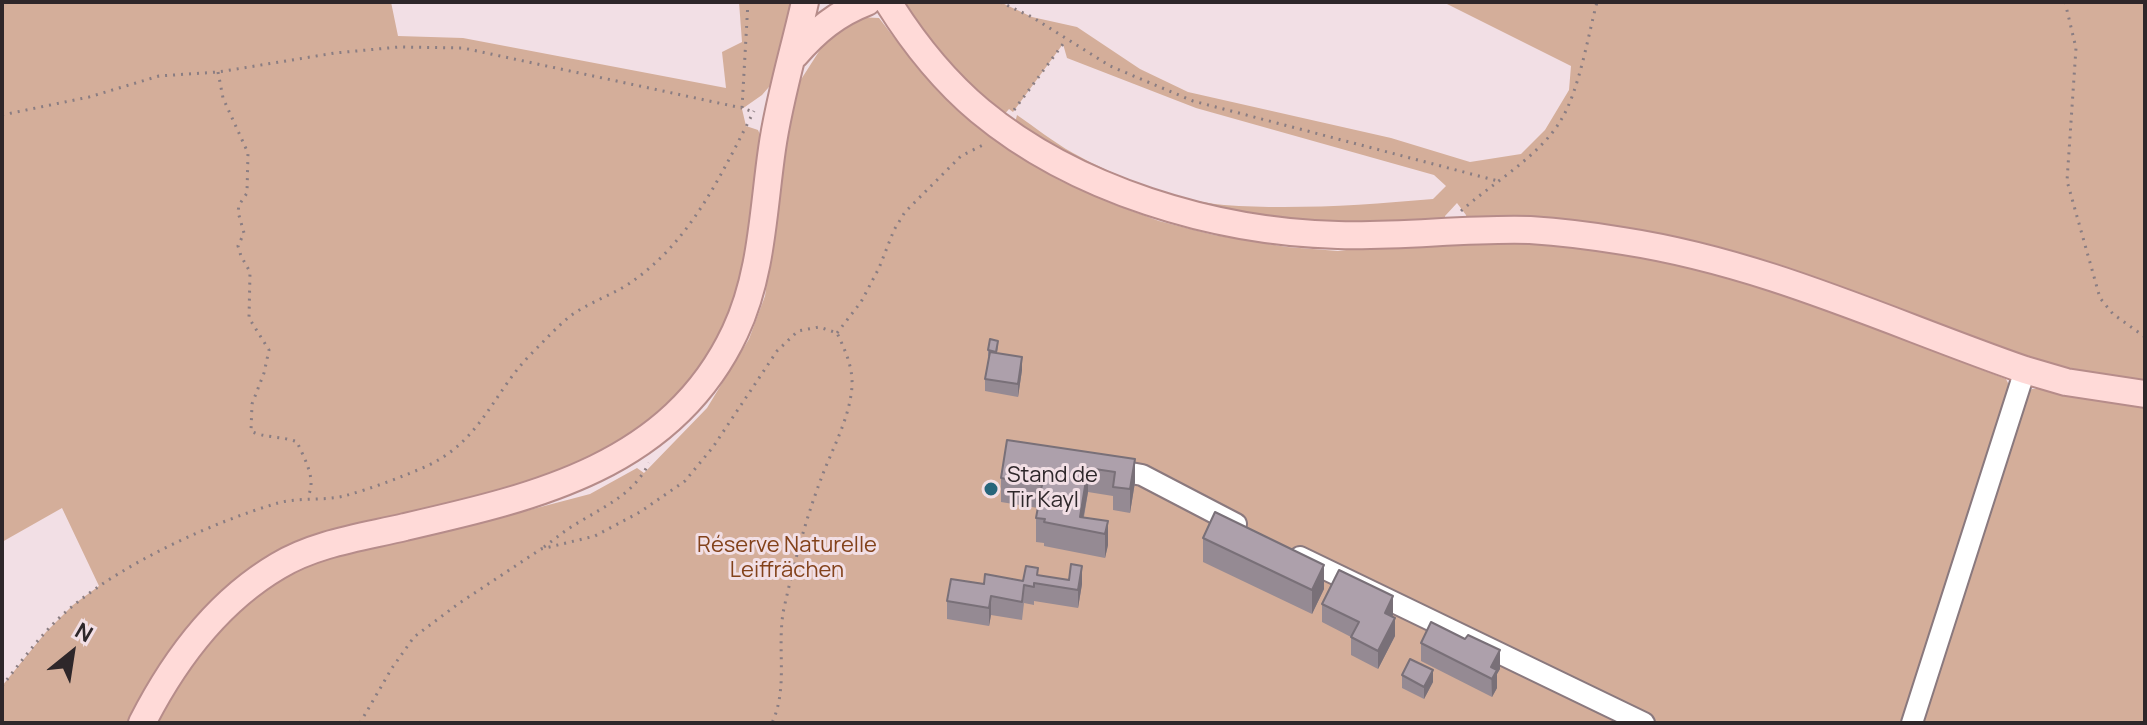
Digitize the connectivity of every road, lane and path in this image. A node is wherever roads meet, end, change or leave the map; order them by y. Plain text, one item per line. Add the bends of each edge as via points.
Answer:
1 (748, 2) edge
2 (805, 2) edge
3 (867, 2) edge
4 (888, 2) edge
5 (1000, 2) edge
6 (1597, 2) edge
7 (2065, 2) edge
8 (1064, 42) junction
9 (792, 58) junction
10 (218, 72) junction
11 (742, 108) junction
12 (766, 114) junction
13 (2, 115) edge
14 (1003, 128) junction
15 (1498, 181) junction
16 (1457, 231) junction
17 (837, 333) junction
18 (2145, 337) edge
19 (2025, 370) junction
20 (2145, 394) edge
21 (1083, 465) edge
22 (644, 474) dead end
23 (307, 498) junction
24 (1260, 536) edge
25 (1284, 548) edge
26 (541, 549) junction
27 (2, 686) edge
28 (142, 723) edge
29 (360, 723) edge
30 (772, 723) edge
31 (1644, 723) edge
32 (1912, 723) edge

1 - 11 path
2 - 9 main road
3 - 9 main road via 817,29
4 - 14 main road via 927,59
5 - 8 path via 1032,17
6 - 15 path via 1561,120
7 - 18 path via 2076,48 2067,181 2100,298
8 - 14 path
8 - 15 path via 1193,101
9 - 12 main road
10 - 11 path via 335,53 463,48
10 - 13 path via 159,76
10 - 23 path via 223,98 248,153 247,193 238,212 244,233 238,246 250,272 249,318 269,350 252,404 251,431 297,442 311,477
11 - 12 path
12 - 23 path via 679,237 636,279 571,316 527,358 460,445 430,464 351,493
12 - 28 main road via 760,247 750,291 736,332 694,395 632,450 588,474 471,511 326,545 280,565 231,600 186,649
14 - 16 main road via 1117,190 1218,221 1339,235
14 - 17 path via 995,139 961,156 905,212 861,302
15 - 16 path via 1461,211
16 - 19 main road via 1531,230 1698,255 1771,275
17 - 26 path via 819,327 798,331 777,351 685,481 595,536
17 - 30 path via 848,356 852,385 843,426 800,543 783,613 780,705
19 - 20 main road
19 - 32 lane
21 - 24 lane via 1142,475
22 - 26 path via 622,497
23 - 27 path via 280,502 184,539 99,586 46,632
25 - 31 lane
26 - 29 path via 414,637

